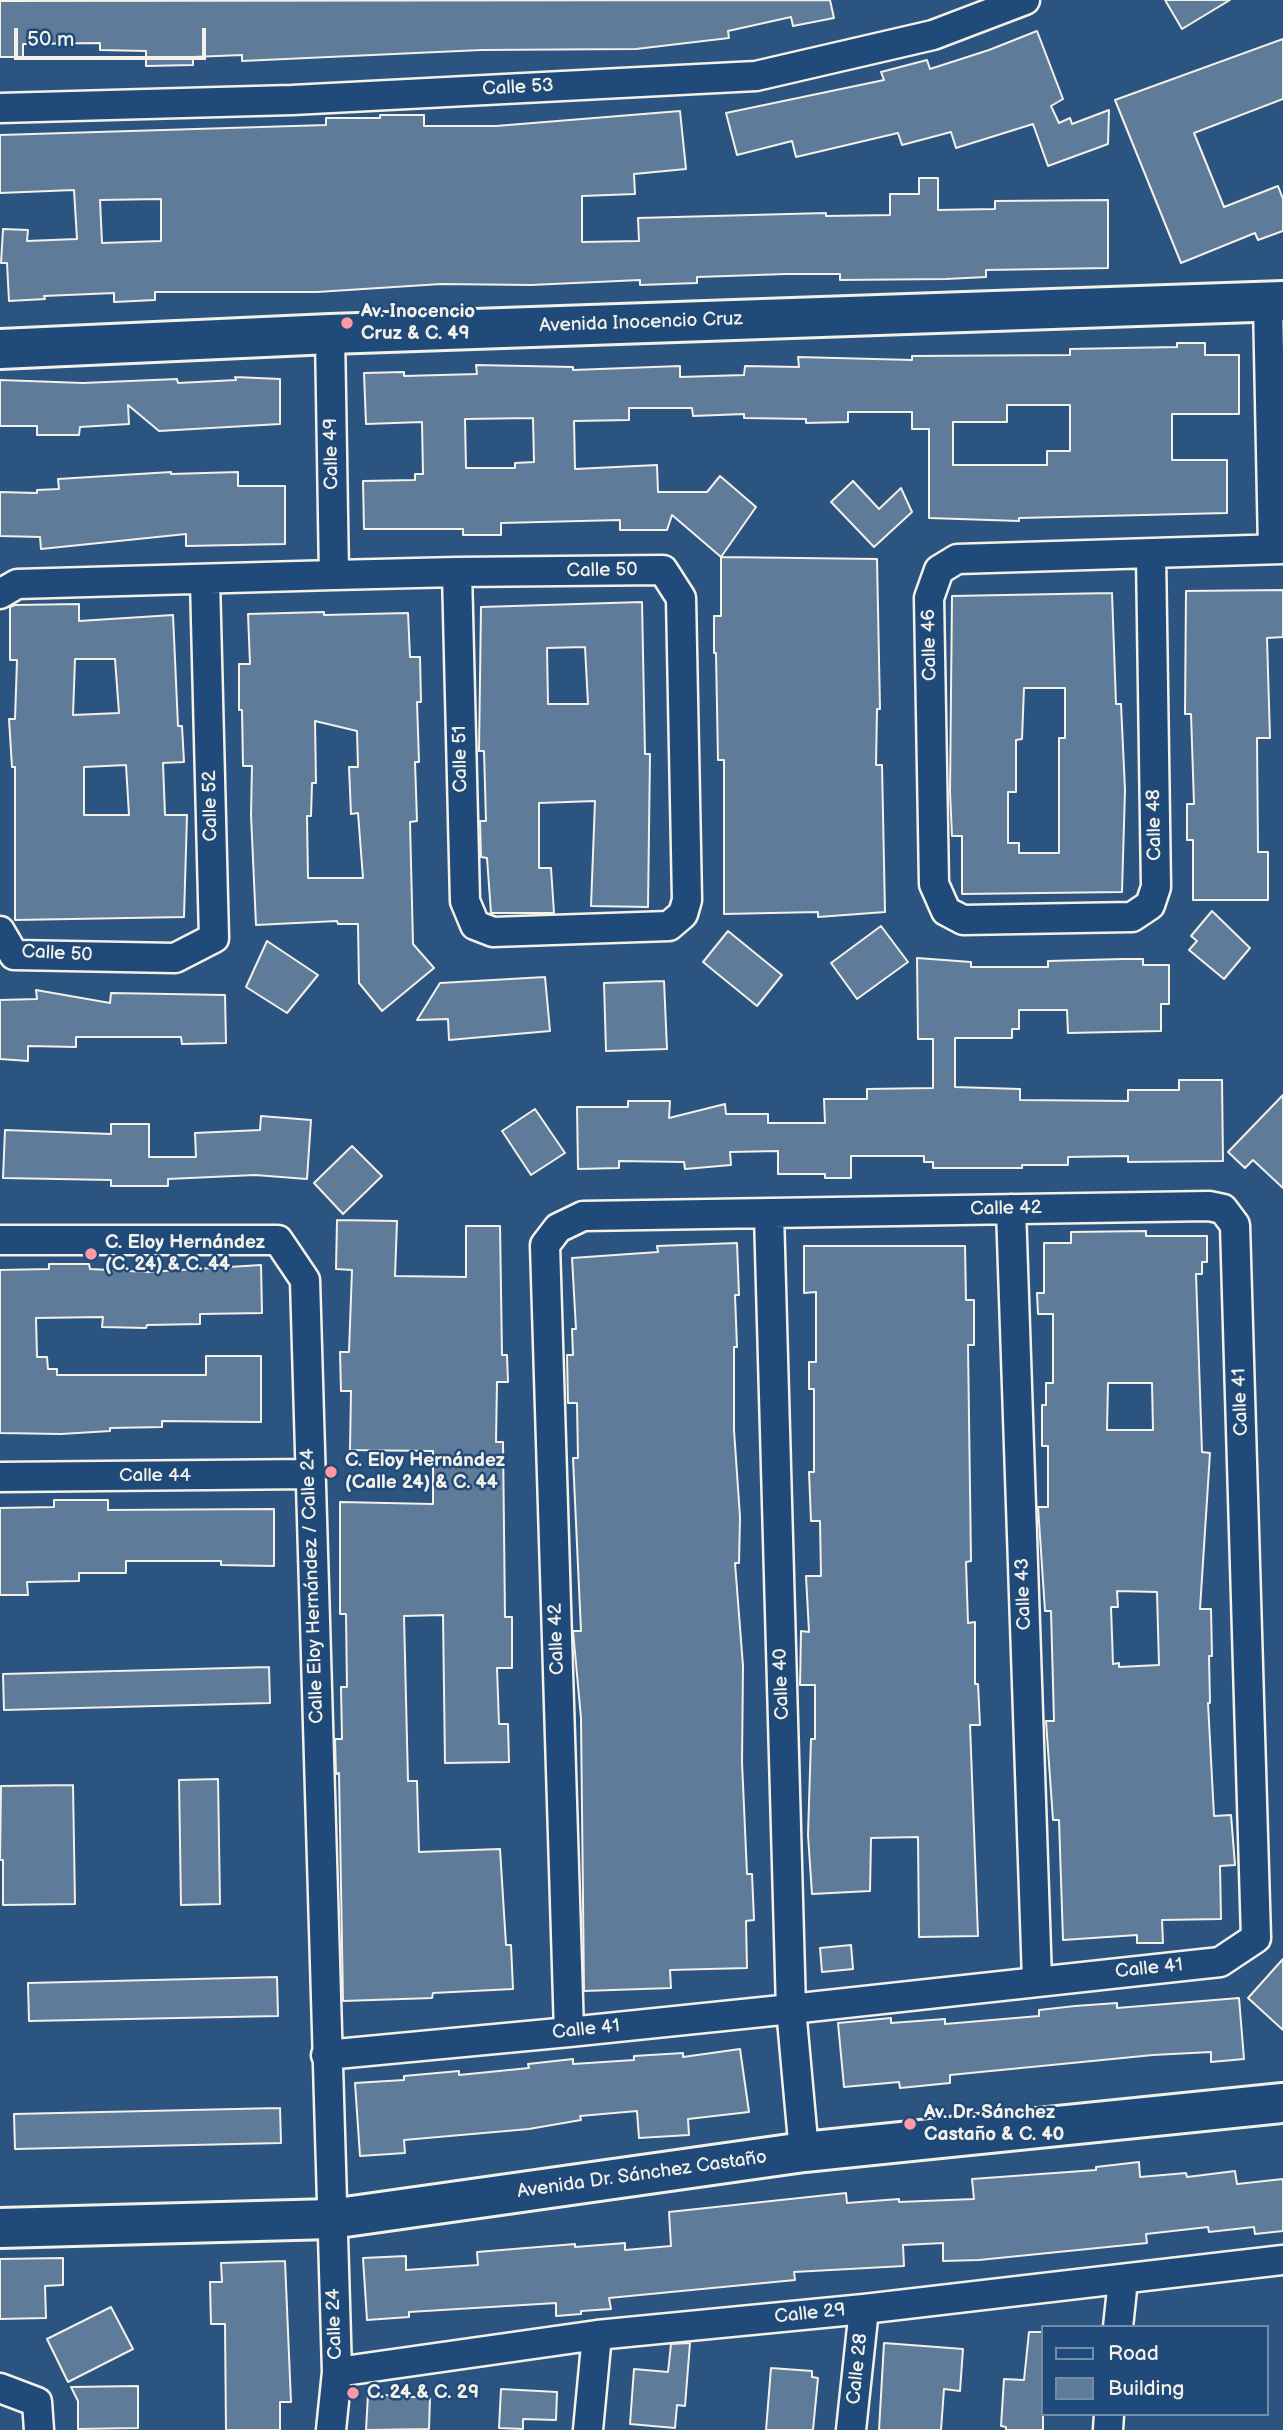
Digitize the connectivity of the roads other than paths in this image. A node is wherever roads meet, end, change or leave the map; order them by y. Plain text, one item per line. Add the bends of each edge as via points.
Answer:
1 (1025, 0) edge
2 (0, 108) edge
3 (1276, 302) edge
4 (330, 334) junction
5 (0, 349) edge
6 (1278, 549) edge
7 (1151, 555) junction
8 (457, 572) junction
9 (334, 575) junction
10 (205, 580) junction
11 (0, 594) edge
12 (963, 920) joint
13 (0, 931) edge
14 (493, 932) joint
15 (126, 957) joint
16 (1011, 1209) junction
17 (769, 1214) junction
18 (1235, 1225) joint
19 (0, 1240) edge
20 (310, 1474) junction
21 (0, 1477) edge
22 (1037, 1980) junction
23 (791, 2009) junction
24 (569, 2032) junction
25 (326, 2055) junction
26 (1283, 2103) edge
27 (804, 2152) junction
28 (331, 2219) junction
29 (0, 2228) edge
30 (1283, 2260) edge
31 (1123, 2280) junction
32 (864, 2309) junction
33 (1118, 2325) edge
34 (597, 2335) junction
35 (337, 2372) junction
36 (0, 2388) edge
37 (38, 2430) edge
38 (331, 2430) edge
39 (588, 2430) edge
40 (851, 2430) edge

1 - 2 street, Calle 53 via 933,35 756,76 292,100
3 - 4 street, Avenida Inocencio Cruz
3 - 6 street, Calle 46
4 - 5 street, Avenida Inocencio Cruz
4 - 9 street, Calle 49
6 - 7 street, Calle 46
7 - 12 street, Calle 48 via 1156,887 1150,905 1132,917
7 - 12 street, Calle 46 via 957,559 939,570 929,598 934,884 946,911
8 - 9 street, Calle 50
8 - 14 street, Calle 51 via 465,901 475,925
8 - 14 street, Calle 50 via 663,570 681,598 687,900 683,915 669,926
9 - 10 street, Calle 50
10 - 11 street, Calle 50 via 17,584
10 - 15 street, Calle 52 via 214,938 175,958
13 - 15 street, Calle 50 via 14,955
16 - 17 street, Calle 42
16 - 18 street, Calle 42 via 1209,1206 1223,1209
16 - 22 street, Calle 43
17 - 23 street, Calle 40
17 - 24 street, Calle 42 via 583,1216 558,1228 545,1245
18 - 22 street, Calle 41 via 1256,1938 1220,1962
19 - 20 street, Calle Eloy Hernández / Calle 24 via 278,1240 304,1280
20 - 21 street, Calle 44
20 - 25 street, Calle Eloy Hernández / Calle 24
22 - 23 street, Calle 41
23 - 24 street, Calle 41
23 - 27 street, Calle 40
24 - 25 street, Calle 41
25 - 28 street, Calle Eloy Hernández / Calle 24
26 - 27 street, Avenida Dr. Sánchez Castaño
27 - 28 street, Avenida Dr. Sánchez Castaño
28 - 29 street, Avenida Dr. Sánchez Castaño
28 - 35 street, Calle 24
30 - 31 street, Calle 29
31 - 32 street, Calle 29
31 - 33 street
32 - 34 street, Calle 29
32 - 40 street, Calle 28
34 - 35 street, Calle 29
34 - 39 street
35 - 38 street, Calle 24
36 - 37 street via 37,2402

